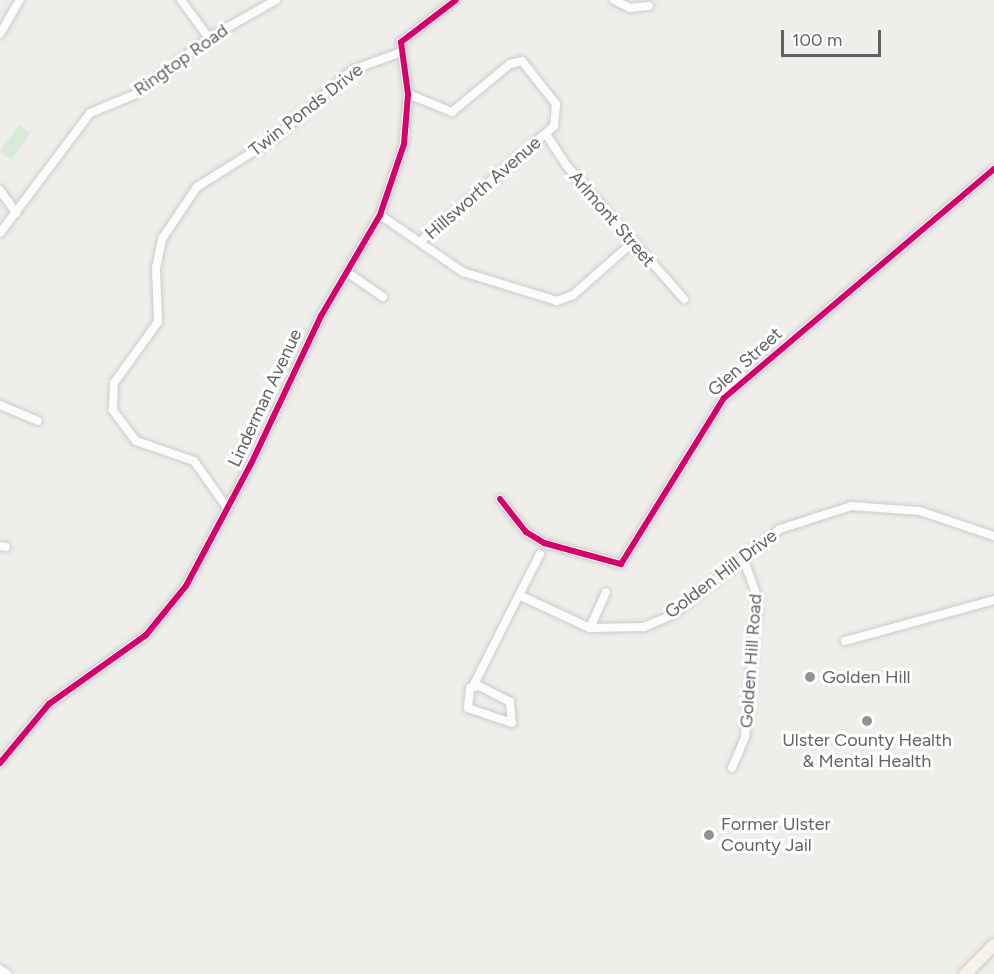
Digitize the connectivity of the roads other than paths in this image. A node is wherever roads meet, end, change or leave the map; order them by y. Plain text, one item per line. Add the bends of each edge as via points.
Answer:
1 (20, 0) edge
2 (181, 0) edge
3 (276, 0) edge
4 (456, 0) edge
5 (614, 0) edge
6 (649, 6) dead end
7 (0, 34) edge
8 (209, 38) junction
9 (399, 53) junction
10 (408, 94) junction
11 (546, 134) junction
12 (994, 168) edge
13 (0, 190) edge
14 (16, 213) junction
15 (380, 215) junction
16 (0, 233) edge
17 (420, 242) junction
18 (632, 243) junction
19 (347, 272) junction
20 (383, 297) dead end
21 (684, 299) dead end
22 (0, 405) edge
23 (38, 421) dead end
24 (500, 499) dead end
25 (228, 509) junction
26 (994, 536) edge
27 (540, 554) dead end
28 (742, 555) junction
29 (606, 592) dead end
30 (521, 596) junction
31 (994, 600) edge
32 (590, 628) junction
33 (845, 641) dead end
34 (473, 686) junction
35 (0, 763) edge
36 (732, 768) dead end
37 (994, 945) edge
38 (0, 969) edge
39 (7, 974) edge
40 (965, 974) edge

1 - 7 street
2 - 8 street
3 - 8 street, Ringtop Road
4 - 9 street via 404,37
5 - 6 street via 630,8
8 - 14 street, Ringtop Road via 136,94 90,113
9 - 10 street, Linderman Avenue
9 - 25 street, Twin Ponds Drive via 352,70 275,138 197,187 162,239 156,267 158,322 114,383 113,410 136,441 194,461
10 - 11 street via 452,112 510,64 522,61 556,104 554,126
10 - 15 street, Linderman Avenue via 405,144
11 - 17 street, Hillsworth Avenue
11 - 18 street, Arlmont Street
12 - 24 street, Glen Street via 724,398 621,564 544,543 526,532
13 - 14 street
14 - 16 street, Ringtop Road
15 - 17 street
15 - 19 street, Linderman Avenue
17 - 18 street via 463,272 563,301
18 - 21 street, Arlmont Street
19 - 20 street
19 - 25 street, Linderman Avenue via 312,332
22 - 23 street
25 - 35 street, Linderman Avenue via 186,586 156,626 57,696
26 - 28 street, Golden Hill Drive via 920,511 851,506 797,520
27 - 30 street
28 - 32 street, Golden Hill Drive via 659,621 624,630
28 - 36 street, Golden Hill Road via 758,599 745,737
29 - 32 street
30 - 32 street, Golden Hill Drive
30 - 34 street
31 - 33 street
34 - 34 street via 468,708 512,723 510,702
37 - 40 main road
38 - 39 street

